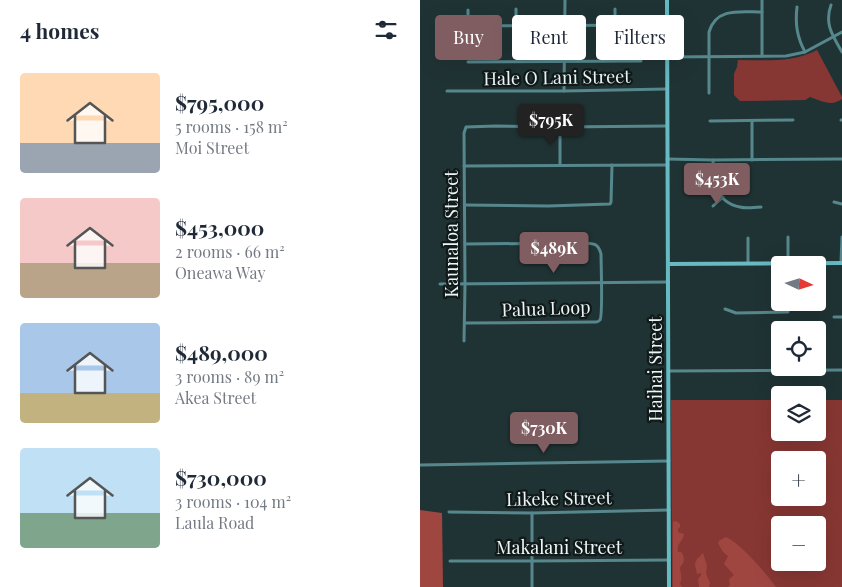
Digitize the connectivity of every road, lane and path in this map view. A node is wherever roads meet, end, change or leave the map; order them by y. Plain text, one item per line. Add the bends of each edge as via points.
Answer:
1 (565, 0) edge
2 (667, 0) edge
3 (762, 0) edge
4 (831, 5) dead end
5 (797, 8) dead end
6 (516, 9) dead end
7 (615, 9) dead end
8 (468, 10) dead end
9 (762, 12) junction
10 (468, 15) edge
11 (516, 15) edge
12 (565, 15) edge
13 (615, 15) edge
14 (667, 15) edge
15 (842, 32) edge
16 (833, 36) junction
17 (805, 52) junction
18 (842, 52) edge
19 (684, 56) edge
20 (709, 56) junction
21 (762, 56) junction
22 (667, 60) edge
23 (641, 61) dead end
24 (468, 62) dead end
25 (565, 62) junction
26 (667, 89) junction
27 (447, 91) dead end
28 (564, 91) junction
29 (709, 93) dead end
30 (793, 120) dead end
31 (710, 121) dead end
32 (752, 121) junction
33 (667, 126) junction
34 (560, 127) junction
35 (668, 159) junction
36 (842, 159) edge
37 (713, 160) junction
38 (752, 160) junction
39 (560, 165) junction
40 (612, 165) junction
41 (668, 165) junction
42 (464, 166) junction
43 (722, 197) junction
44 (834, 202) dead end
45 (842, 204) edge
46 (465, 205) junction
47 (713, 206) dead end
48 (760, 207) dead end
49 (788, 237) dead end
50 (842, 237) edge
51 (748, 238) dead end
52 (465, 244) junction
53 (788, 256) edge
54 (748, 263) junction
55 (826, 263) edge
56 (842, 263) edge
57 (668, 264) junction
58 (771, 264) edge
59 (668, 282) junction
60 (601, 283) junction
61 (440, 284) dead end
62 (465, 284) junction
63 (725, 309) dead end
64 (788, 311) edge
65 (834, 317) dead end
66 (842, 317) edge
67 (465, 323) junction
68 (464, 341) dead end
69 (842, 370) edge
70 (669, 371) junction
71 (669, 461) junction
72 (420, 464) edge
73 (670, 510) junction
74 (449, 512) dead end
75 (532, 513) junction
76 (669, 560) junction
77 (450, 561) dead end
78 (532, 561) junction
79 (532, 587) edge
80 (670, 587) edge

1 - 12 street
2 - 14 street, Haihai Street
3 - 9 street
4 - 16 street via 828,21
5 - 17 street via 798,39
6 - 11 street
7 - 13 street
8 - 10 street
9 - 20 street via 730,12 718,17 709,32
9 - 21 street
15 - 16 street
16 - 17 street
16 - 18 street
17 - 21 street
19 - 20 street
20 - 21 street
20 - 29 street
22 - 26 street, Haihai Street
23 - 25 street
24 - 25 street
25 - 28 street
26 - 28 street, Hale O Lani Street
26 - 33 street, Haihai Street
27 - 28 street, Hale O Lani Street
30 - 32 street
31 - 32 street
32 - 38 street
33 - 34 street
33 - 35 street, Haihai Street
34 - 39 street
34 - 42 street, Kaunaloa Street via 466,128
35 - 37 street
35 - 41 street, Haihai Street
36 - 38 street
37 - 38 street
37 - 43 street via 714,181
39 - 40 street
39 - 42 street
40 - 41 street
40 - 46 street via 610,204
41 - 57 street, Haihai Street
42 - 46 street, Kaunaloa Street
43 - 47 street
43 - 48 street via 738,207
44 - 45 street
46 - 52 street, Kaunaloa Street
49 - 53 street
50 - 56 street
51 - 54 street
52 - 60 street, Palua Loop via 594,244 601,254
52 - 62 street, Kaunaloa Street
54 - 57 street
54 - 58 street
55 - 56 street
57 - 59 street, Haihai Street
59 - 60 street
59 - 70 street, Haihai Street
60 - 62 street
60 - 67 street, Palua Loop via 601,318 596,322
61 - 62 street
62 - 67 street, Kaunaloa Street
63 - 64 street via 736,312
65 - 66 street
67 - 68 street, Kaunaloa Street
69 - 70 street
70 - 71 street, Haihai Street
71 - 72 street
71 - 73 street, Haihai Street
73 - 75 street, Likeke Street
73 - 76 street, Haihai Street
74 - 75 street, Likeke Street
75 - 78 street
76 - 78 street, Makalani Street
76 - 80 street, Haihai Street
77 - 78 street, Makalani Street
78 - 79 street

